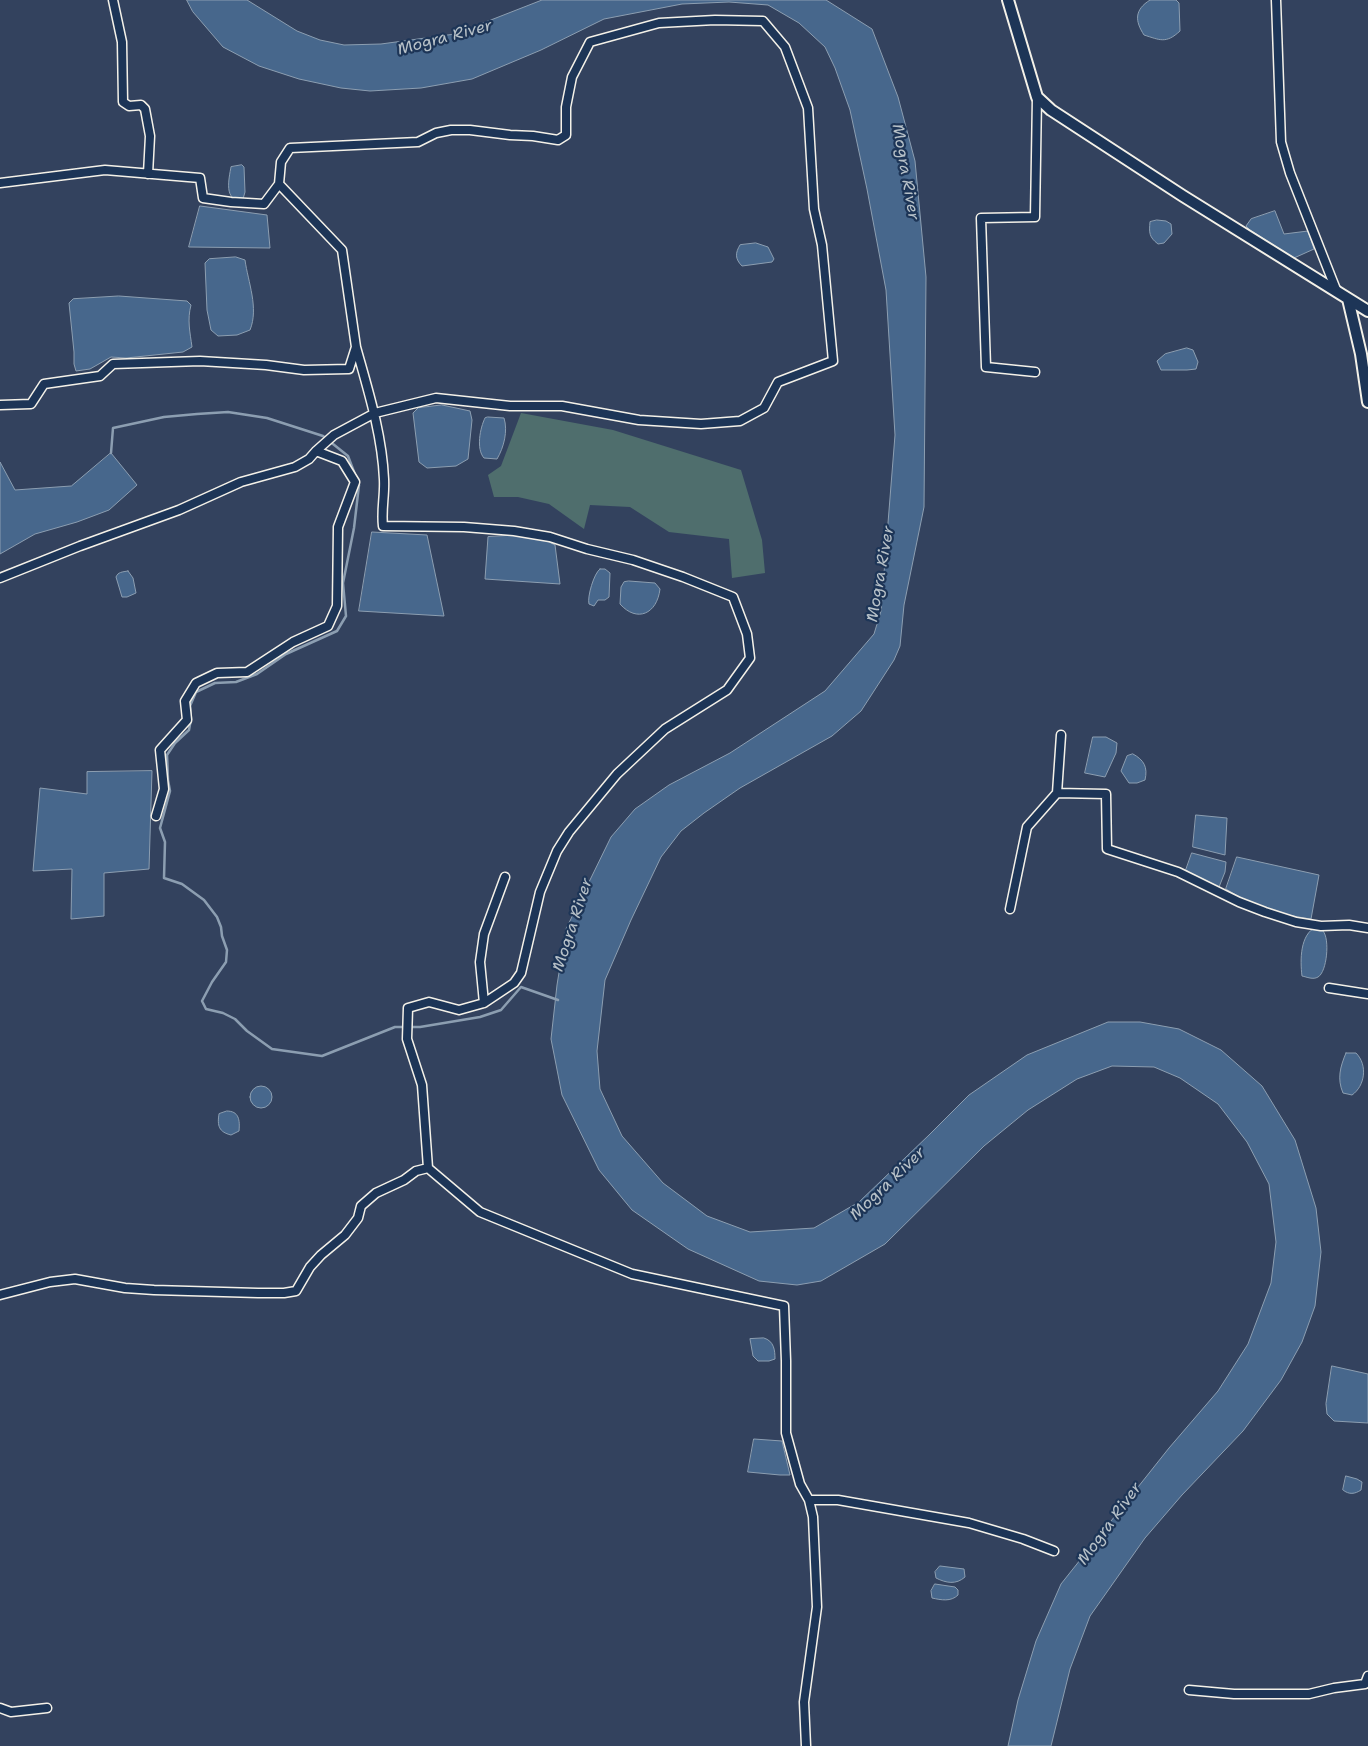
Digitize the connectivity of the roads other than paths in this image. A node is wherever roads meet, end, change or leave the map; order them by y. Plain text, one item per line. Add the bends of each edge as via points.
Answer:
1 (113, 0) edge
2 (1008, 0) edge
3 (1276, 0) edge
4 (1038, 97) junction
5 (148, 174) junction
6 (0, 183) edge
7 (279, 184) junction
8 (1337, 292) junction
9 (1348, 299) junction
10 (1368, 311) edge
11 (356, 347) junction
12 (1035, 372) dead end
13 (1368, 402) edge
14 (0, 405) edge
15 (375, 414) junction
16 (316, 451) junction
17 (0, 578) edge
18 (1061, 735) dead end
19 (1057, 793) junction
20 (156, 816) dead end
21 (505, 877) dead end
22 (1010, 909) dead end
23 (1368, 928) edge
24 (1329, 988) dead end
25 (1368, 994) edge
26 (484, 1004) junction
27 (428, 1168) junction
28 (0, 1296) edge
29 (809, 1500) junction
30 (1054, 1551) dead end
31 (1368, 1676) edge
32 (1189, 1690) dead end
33 (0, 1708) edge
34 (47, 1708) dead end
35 (806, 1746) edge

1 - 5 street via 122,42 123,102 129,106 141,105 145,109 150,136
2 - 4 street
3 - 8 street via 1281,142
4 - 8 street via 1057,114 1174,191
4 - 12 street via 1035,217 981,218 986,367
5 - 6 street via 105,170
5 - 7 street via 200,178 203,198 231,202 264,204
7 - 11 street via 342,250
7 - 15 street via 281,162 290,148 418,142 452,130 558,140 566,135 566,107 572,77 590,42 599,39 659,23 763,21 785,47 808,108 814,209 822,245 833,361 778,382 764,408 740,421 700,424 639,420 562,406 510,406 436,398
8 - 9 street
9 - 10 street
9 - 13 street
11 - 14 street via 349,369 304,370 200,361 112,364 100,376 44,384 31,404
11 - 15 street
15 - 16 street via 334,435
15 - 26 street via 384,480 382,526 514,531 550,537 633,560 733,597 747,634 750,658 727,690 665,729 617,774 569,832 556,851 540,892 521,973 514,983
16 - 17 street via 310,459 295,467 240,482 179,510
16 - 20 street via 342,461 355,482 338,527 337,606 328,626 294,642 247,672 217,673 196,683 185,701 187,720 160,750 164,789
18 - 19 street
19 - 22 street via 1028,827
19 - 23 street via 1106,794 1107,849 1178,872 1239,902 1296,922
21 - 26 street via 484,934 480,962
24 - 25 street
26 - 27 street via 459,1010 429,1002 408,1008 407,1040 422,1084
27 - 28 street via 376,1193 362,1206 358,1218 345,1235 310,1268 296,1290 258,1293 154,1290 75,1279 50,1282
27 - 29 street via 480,1212 632,1274 784,1306 786,1433 800,1484
29 - 30 street via 838,1500 969,1523
29 - 35 street via 813,1517 817,1607 804,1702
31 - 32 street via 1365,1684 1309,1694
33 - 34 street via 11,1712

